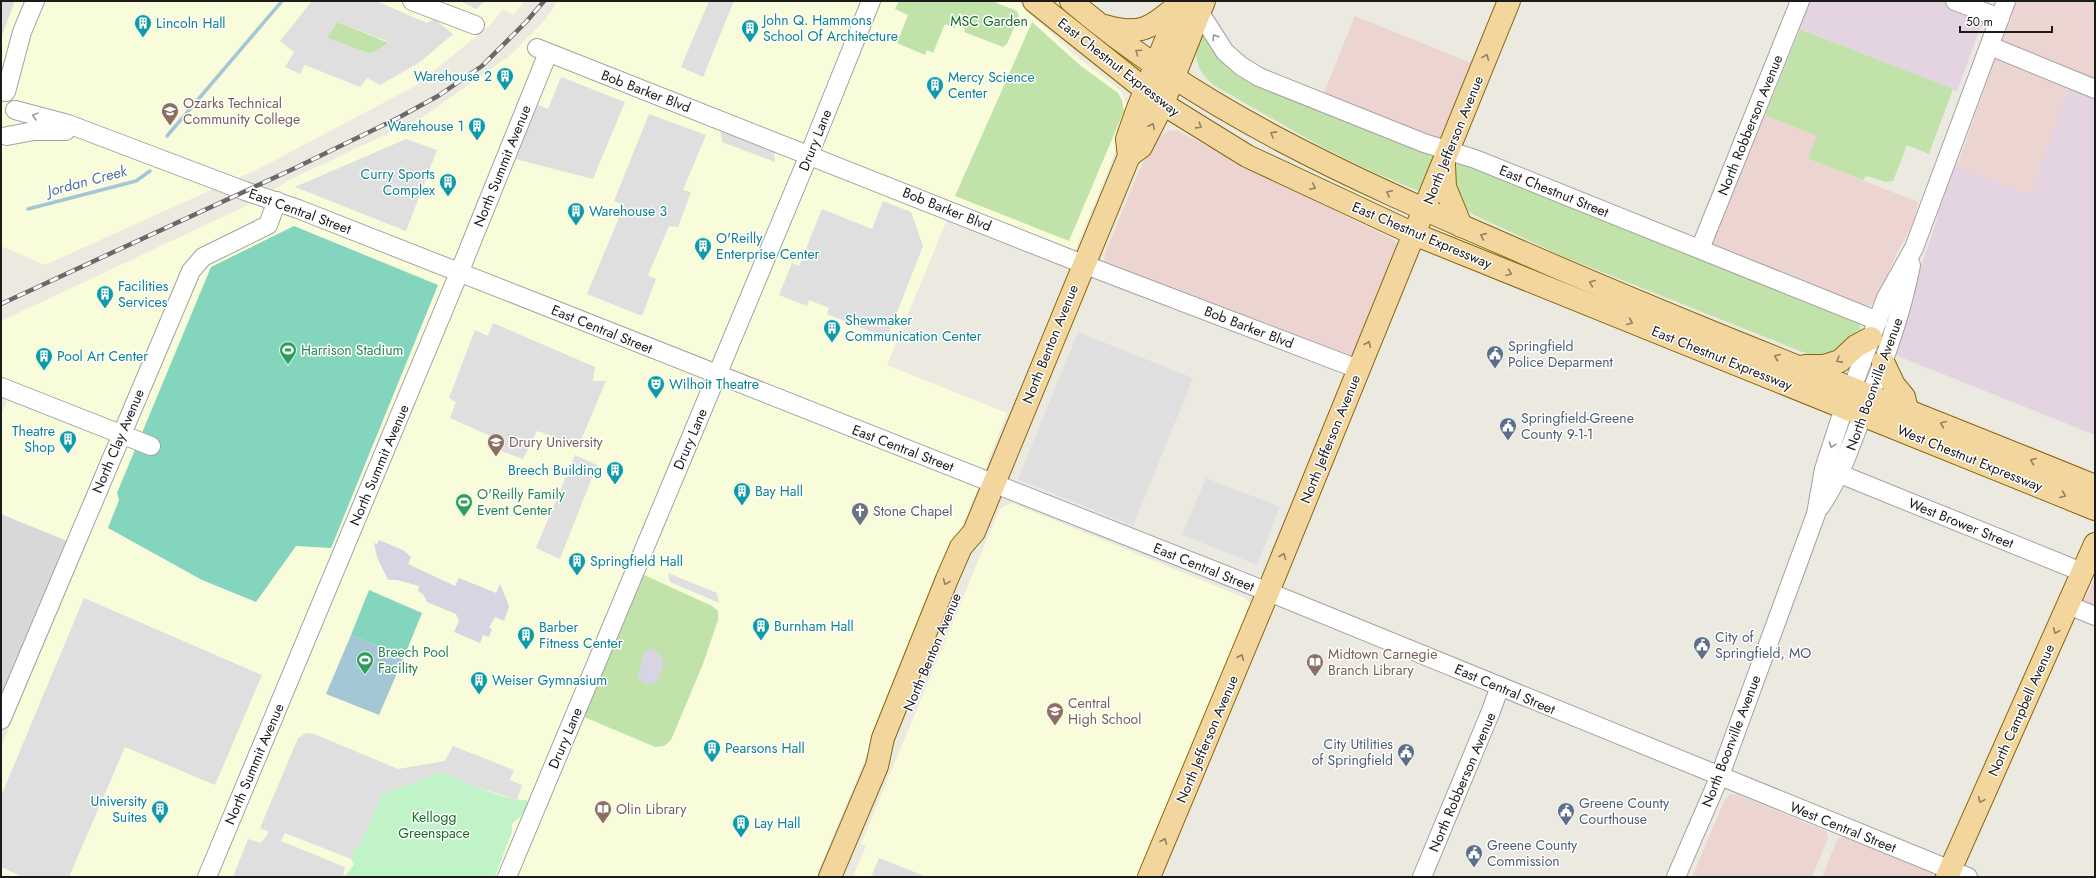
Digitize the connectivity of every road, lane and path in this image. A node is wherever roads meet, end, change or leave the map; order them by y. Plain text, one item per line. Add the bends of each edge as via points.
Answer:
1 (35, 1) edge
2 (412, 1) edge
3 (872, 1) edge
4 (1034, 1) edge
5 (1071, 1) edge
6 (1509, 1) edge
7 (1800, 1) edge
8 (1955, 1) edge
9 (2006, 1) edge
10 (1182, 2) edge
11 (1202, 7) edge
12 (2000, 18) junction
13 (475, 25) dead end
14 (1100, 25) junction
15 (22, 32) junction
16 (1990, 46) junction
17 (542, 50) joint
18 (1, 62) edge
19 (1156, 65) junction
20 (1174, 78) junction
21 (2095, 89) edge
22 (3, 90) edge
23 (1144, 90) junction
24 (1163, 104) junction
25 (15, 110) junction
26 (82, 130) junction
27 (4, 139) edge
28 (1447, 154) junction
29 (809, 155) junction
30 (1129, 156) junction
31 (277, 201) junction
32 (1424, 210) junction
33 (1461, 226) junction
34 (1414, 234) junction
35 (1914, 248) junction
36 (1700, 249) junction
37 (1083, 264) junction
38 (459, 273) junction
39 (1874, 329) junction
40 (1883, 362) junction
41 (1797, 366) junction
42 (1358, 369) junction
43 (717, 375) junction
44 (1, 388) edge
45 (1861, 391) junction
46 (1907, 410) junction
47 (1854, 411) junction
48 (122, 434) junction
49 (151, 446) dead end
50 (1840, 474) junction
51 (2068, 475) junction
52 (2095, 475) edge
53 (994, 483) junction
54 (2095, 486) edge
55 (2095, 508) edge
56 (1816, 514) junction
57 (2095, 544) edge
58 (2082, 572) junction
59 (1268, 592) junction
60 (2068, 605) junction
61 (2095, 616) edge
62 (1500, 686) junction
63 (1, 720) edge
64 (1719, 778) junction
65 (1955, 875) edge
66 (207, 877) edge
67 (508, 877) edge
68 (830, 877) edge
69 (1149, 877) edge
70 (1422, 877) edge
71 (1676, 877) edge

1 - 15 street
2 - 13 street
3 - 29 street, Drury Lane
4 - 23 main road, East Chestnut Expressway
5 - 14 main road, East Chestnut Expressway
28 -> 6 main road, North Jefferson Avenue
7 - 36 street, North Robberson Avenue
8 - 12 street
9 - 12 street, North Boonville Avenue
10 - 14 main road via 1159,22 1145,29 1119,31
10 - 19 main road, North Benton Avenue
11 - 20 main road, North Benton Avenue
28 -> 11 street, East Chestnut Street via 1259,77 1233,59 1219,43
12 - 16 street, North Boonville Avenue
19 -> 14 main road, East Chestnut Expressway
15 - 18 street
15 - 22 street
16 - 21 street
16 - 35 street, North Boonville Avenue
17 - 29 street, Bob Barker Blvd
17 - 38 street, North Summit Avenue
19 - 20 main road, East Chestnut Expressway
19 - 23 main road, North Benton Avenue
20 - 24 main road, North Benton Avenue
32 -> 20 main road, East Chestnut Expressway via 1327,164
22 - 25 street via 12,100
23 - 24 main road, East Chestnut Expressway
23 - 30 main road, North Benton Avenue via 1127,139
30 -> 24 main road, North Benton Avenue via 1141,147
24 -> 34 main road, East Chestnut Expressway via 1247,156
26 -> 25 street, East Central Street
25 - 27 street via 14,121
26 - 27 street, East Central Street via 34,131
26 - 31 street, East Central Street
28 - 32 main road, North Jefferson Avenue
28 - 33 main road via 1445,187
28 - 36 street, East Chestnut Street
29 - 37 street, Bob Barker Blvd
29 - 43 street, Drury Lane
30 - 37 main road, North Benton Avenue
31 - 38 street, East Central Street
31 - 48 street, North Clay Avenue via 268,225 203,257 191,270
32 - 33 main road, East Chestnut Expressway
32 - 34 main road, North Jefferson Avenue
41 -> 33 main road, East Chestnut Expressway
42 -> 34 main road, North Jefferson Avenue
34 -> 47 main road, East Chestnut Expressway
35 - 39 street, North Boonville Avenue via 1886,298
35 - 40 street, North Boonville Avenue via 1904,302
36 - 39 street, East Chestnut Street
37 - 42 street, Bob Barker Blvd
37 - 53 main road, North Benton Avenue
38 - 43 street, East Central Street
38 - 66 street, North Summit Avenue
39 -> 41 main road via 1840,361 1824,366
39 - 45 street, North Boonville Avenue
40 - 45 street, North Boonville Avenue
40 - 46 main road via 1894,385 1904,397
41 - 45 main road, East Chestnut Expressway
59 -> 42 main road, North Jefferson Avenue
43 - 53 street, East Central Street
43 - 67 street, Drury Lane
44 - 48 street
45 - 46 main road, West Chestnut Expressway
45 - 47 street, North Boonville Avenue
51 -> 46 main road, West Chestnut Expressway
47 - 50 street, North Boonville Avenue
47 -> 55 main road, West Chestnut Expressway
47 -> 56 street, North Boonville Avenue via 1824,469
48 - 49 street
48 - 63 street, North Clay Avenue
50 - 56 street, North Boonville Avenue
50 - 58 street, West Brower Street
51 - 52 main road
51 - 54 main road, West Chestnut Expressway
53 - 59 street, East Central Street
53 - 68 main road, North Benton Avenue via 974,532 961,547 947,579 883,738 877,766
56 - 64 street, North Boonville Avenue
57 - 58 main road, North Campbell Avenue
58 - 60 main road, North Campbell Avenue
59 - 62 street, East Central Street
69 -> 59 main road, North Jefferson Avenue
60 - 61 street
60 -> 65 main road, North Campbell Avenue
62 - 64 street, East Central Street
62 - 70 street, North Robberson Avenue
64 - 65 street, West Central Street
64 - 71 street, North Boonville Avenue

